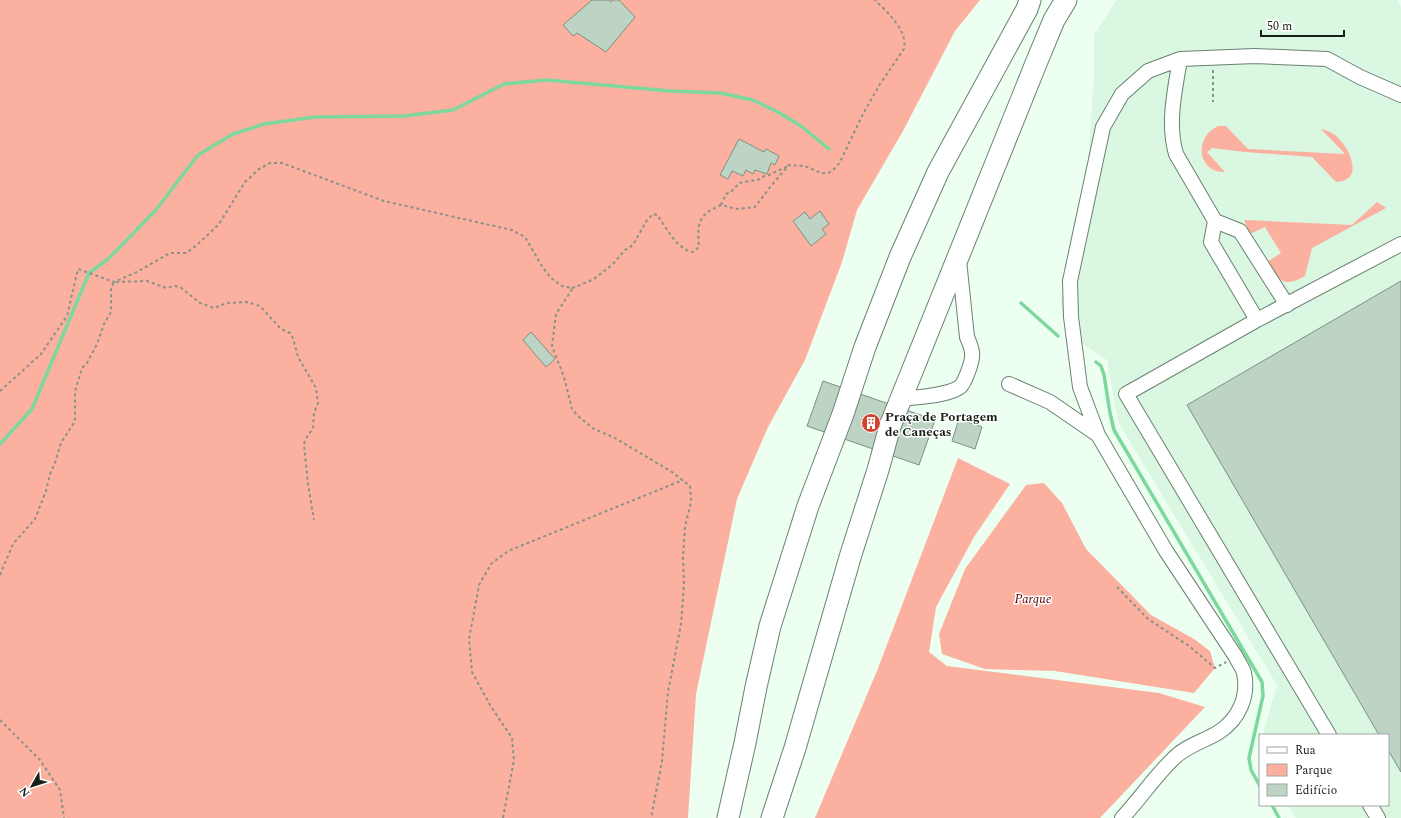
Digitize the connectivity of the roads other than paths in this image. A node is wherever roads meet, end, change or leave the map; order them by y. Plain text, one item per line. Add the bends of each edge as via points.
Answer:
1 (1062, 0) edge
2 (1066, 0) edge
3 (1030, 3) edge
4 (1054, 20) junction
5 (1180, 59) junction
6 (1380, 86) junction
7 (1401, 86) edge
8 (1401, 96) edge
9 (1214, 221) junction
10 (1401, 244) edge
11 (958, 256) junction
12 (1287, 305) junction
13 (1257, 320) junction
14 (1009, 384) dead end
15 (901, 399) junction
16 (1098, 435) junction
17 (1328, 734) edge
18 (1371, 806) edge
19 (728, 818) edge
20 (772, 818) edge
21 (1122, 818) edge
22 (1378, 818) edge

1 - 4 highway
2 - 4 highway
3 - 19 highway via 938,172 900,257 865,347 808,506 772,620
4 - 11 highway
5 - 6 street via 1255,56 1327,59
5 - 9 street via 1172,108 1173,142 1176,154
5 - 16 street via 1148,71 1122,94 1103,127 1070,280 1070,316 1080,387
6 - 7 street
6 - 8 street
9 - 12 street via 1240,231
9 - 13 street via 1211,242
10 - 12 street
11 - 15 highway
11 - 15 street via 967,337 973,356 966,379 960,387 947,393
12 - 13 street
13 - 17 street via 1126,394
14 - 16 street via 1050,402
15 - 20 highway via 890,426
16 - 21 street via 1166,551 1244,672 1245,691 1242,706 1236,716 1219,732 1192,745 1174,758
18 - 22 street

